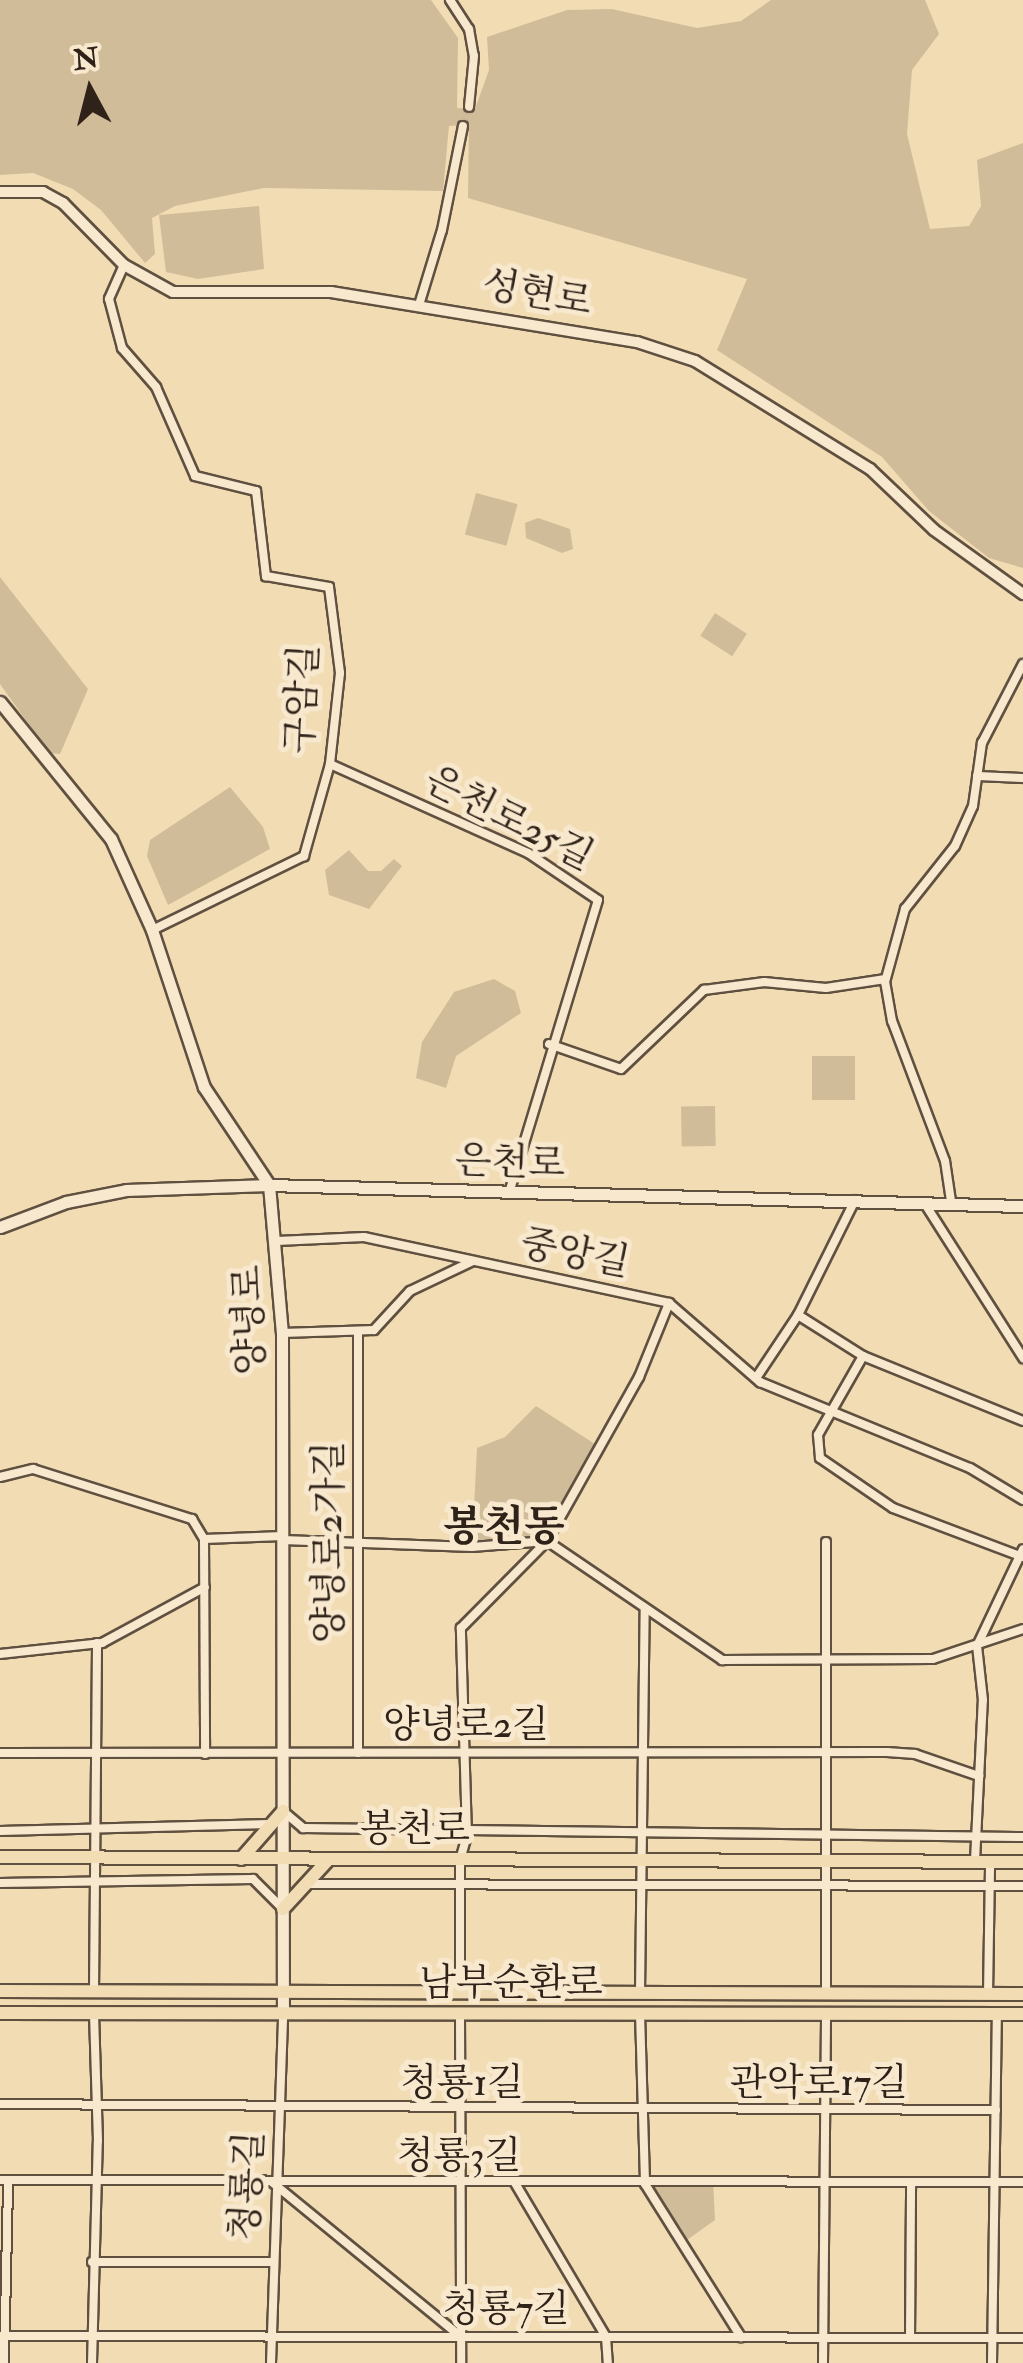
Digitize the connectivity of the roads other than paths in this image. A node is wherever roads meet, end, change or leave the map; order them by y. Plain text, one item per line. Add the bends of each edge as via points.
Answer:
1 (450, 0) edge
2 (469, 107) tunnel mouth
3 (463, 126) tunnel mouth
4 (0, 192) edge
5 (124, 265) junction
6 (418, 304) junction
7 (1023, 594) edge
8 (1023, 664) edge
9 (0, 702) edge
10 (330, 764) junction
11 (978, 776) junction
12 (1023, 778) edge
13 (152, 930) junction
14 (885, 980) junction
15 (550, 1044) junction
16 (269, 1185) junction
17 (509, 1193) junction
18 (855, 1199) junction
19 (922, 1200) junction
20 (951, 1201) junction
21 (1023, 1206) edge
22 (0, 1227) edge
23 (277, 1241) junction
24 (475, 1260) junction
25 (669, 1303) junction
26 (798, 1316) junction
27 (358, 1332) junction
28 (282, 1333) junction
29 (863, 1356) junction
30 (1023, 1358) edge
31 (756, 1378) junction
32 (828, 1414) junction
33 (1023, 1422) edge
34 (0, 1477) edge
35 (1023, 1500) edge
36 (283, 1538) junction
37 (204, 1539) junction
38 (547, 1541) junction
39 (826, 1542) dead end
40 (358, 1543) junction
41 (1021, 1553) edge
42 (205, 1586) junction
43 (645, 1610) junction
44 (1023, 1629) edge
45 (97, 1643) junction
46 (977, 1646) junction
47 (0, 1654) edge
48 (830, 1664) junction
49 (0, 1753) edge
50 (98, 1753) junction
51 (358, 1753) junction
52 (205, 1754) junction
53 (283, 1754) junction
54 (463, 1754) junction
55 (648, 1754) junction
56 (829, 1754) junction
57 (979, 1776) junction
58 (280, 1815) junction
59 (646, 1828) junction
60 (0, 1831) edge
61 (466, 1831) junction
62 (830, 1831) junction
63 (96, 1832) junction
64 (976, 1836) junction
65 (1023, 1838) edge
66 (0, 1857) edge
67 (95, 1858) junction
68 (241, 1859) junction
69 (283, 1859) junction
70 (328, 1860) junction
71 (460, 1860) junction
72 (640, 1860) junction
73 (830, 1860) junction
74 (975, 1861) junction
75 (990, 1862) junction
76 (1023, 1862) edge
77 (96, 1881) junction
78 (0, 1884) edge
79 (303, 1884) junction
80 (460, 1885) junction
81 (640, 1886) junction
82 (825, 1886) junction
83 (990, 1886) junction
84 (1023, 1886) edge
85 (283, 1909) junction
86 (94, 1990) junction
87 (284, 1990) junction
88 (0, 1991) edge
89 (410, 1991) junction
90 (460, 1992) junction
91 (476, 1992) junction
92 (640, 1993) junction
93 (826, 1994) junction
94 (1023, 1994) edge
95 (988, 1995) junction
96 (283, 2012) junction
97 (0, 2013) edge
98 (94, 2013) junction
99 (640, 2013) junction
100 (826, 2013) junction
101 (997, 2013) junction
102 (409, 2014) junction
103 (460, 2014) junction
104 (476, 2014) junction
105 (1023, 2014) edge
106 (98, 2102) junction
107 (0, 2104) edge
108 (281, 2106) junction
109 (996, 2110) junction
110 (460, 2111) junction
111 (642, 2112) junction
112 (825, 2112) junction
113 (4, 2180) edge
114 (94, 2181) junction
115 (273, 2182) junction
116 (462, 2182) junction
117 (1023, 2182) edge
118 (515, 2183) junction
119 (995, 2183) junction
120 (644, 2184) junction
121 (827, 2184) junction
122 (911, 2184) junction
123 (92, 2262) junction
124 (272, 2262) junction
125 (2, 2336) edge
126 (92, 2337) junction
127 (741, 2337) junction
128 (271, 2338) junction
129 (461, 2338) junction
130 (606, 2338) junction
131 (824, 2338) junction
132 (910, 2338) junction
133 (992, 2338) junction
134 (1023, 2338) edge
135 (4, 2363) edge
136 (92, 2363) edge
137 (271, 2363) edge
138 (461, 2363) edge
139 (608, 2363) edge
140 (823, 2363) edge
141 (992, 2363) edge

1 - 2 street via 468,29 474,56
3 - 6 street via 442,230
4 - 5 street, 성현로 via 43,192 63,203
5 - 6 street, 성현로 via 173,292 331,292
5 - 10 street, 구암길 via 110,287 118,335 156,387 194,476 256,491 266,576 329,587 340,673
6 - 7 street, 성현로 via 637,342 694,362 870,469 934,530
8 - 11 street via 982,743
9 - 13 main road, 양녕로 via 98,818
10 - 13 street, 구암길 via 314,837 301,860
10 - 15 street, 은천로25길 via 528,853 593,893 598,913
11 - 12 street
11 - 14 street via 954,846 905,910
13 - 16 main road, 양녕로 via 204,1087
14 - 15 street via 704,990 621,1070
14 - 20 street via 892,1021 945,1161
15 - 17 street, 은천로25길
16 - 17 main road, 은천로
16 - 22 main road, 은천로 via 126,1190 66,1202
16 - 23 main road, 양녕로
17 - 18 main road, 은천로
18 - 19 main road, 은천로
18 - 26 street
19 - 20 main road, 은천로
19 - 30 street
20 - 21 main road, 은천로
23 - 24 street, 중앙길 via 364,1237
23 - 28 main road, 양녕로
24 - 25 street, 중앙길 via 534,1279 610,1285
24 - 27 street via 410,1290 383,1324
25 - 31 street, 중앙길
25 - 38 street, 남부순환로 via 639,1377
26 - 29 street
26 - 31 street
27 - 28 street
27 - 40 street, 양녕로2가길
28 - 36 main road, 양녕로
29 - 32 street
29 - 33 street
31 - 32 street, 중앙길
32 - 35 street, 중앙길 via 970,1468
32 - 41 street via 816,1445 822,1461 894,1508
34 - 37 street via 33,1469 192,1520
36 - 37 street
36 - 40 street
36 - 53 main road, 양녕로
37 - 42 street
38 - 40 street via 472,1547
38 - 43 street
38 - 54 street, 남부순환로 via 461,1628
39 - 48 street
40 - 51 street, 양녕로2가길
41 - 46 street
42 - 45 street
42 - 52 street
43 - 48 street via 722,1660
43 - 55 street, 남부순환로
44 - 46 street
45 - 47 street
45 - 50 street
46 - 48 street via 933,1659
46 - 57 street via 983,1700
48 - 56 street
49 - 50 street, 양녕로2길
50 - 52 street, 양녕로2길
50 - 63 street
51 - 53 street, 양녕로2길
51 - 54 street, 양녕로2길
52 - 53 street, 양녕로2길
53 - 58 main road, 양녕로
54 - 55 street, 양녕로2길
54 - 61 street, 남부순환로
55 - 56 street, 양녕로2길
55 - 59 street, 남부순환로
56 - 57 street, 양녕로2길 via 915,1754
56 - 62 street
57 - 64 street
58 - 61 street, 봉천로 via 304,1828
58 - 63 street via 250,1829
58 - 68 main road
58 - 69 main road, 양녕로
59 - 61 street, 봉천로
59 - 62 street, 봉천로
59 - 72 street, 남부순환로
60 - 63 street
61 - 71 street, 남부순환로
62 - 64 street, 봉천로
62 - 73 street
63 - 67 street
64 - 65 street, 봉천로
64 - 74 street
66 - 67 main road, 봉천로
67 - 68 main road, 봉천로
67 - 77 street
68 - 69 main road, 봉천로
69 - 70 main road, 봉천로
69 - 85 main road, 양녕로
70 - 71 main road, 봉천로
70 - 79 main road
71 - 72 main road, 봉천로
71 - 80 street, 남부순환로
72 - 73 main road, 봉천로
72 - 81 street, 남부순환로
73 - 74 main road, 봉천로
73 - 82 street
74 - 75 main road, 봉천로
75 - 76 main road, 봉천로
75 - 83 street
77 - 78 street
77 - 85 street via 253,1879
77 - 86 street
79 - 80 street, 봉천로
79 - 85 main road
80 - 81 street, 봉천로
80 - 90 street, 남부순환로
81 - 82 street, 봉천로
81 - 92 street, 남부순환로
82 - 83 street, 봉천로
82 - 93 street
83 - 84 street, 봉천로
83 - 95 street
85 - 87 main road, 양녕로
86 - 87 main road, 남부순환로
86 - 88 main road, 남부순환로
87 - 89 main road, 남부순환로
87 - 96 main road, 양녕로
89 - 90 main road, 남부순환로
89 - 102 main road via 422,2003
90 - 91 main road, 남부순환로
91 - 92 main road, 남부순환로
91 - 104 main road via 465,2002
92 - 93 main road, 남부순환로
93 - 95 main road, 남부순환로
94 - 95 main road, 남부순환로
96 - 98 main road, 남부순환로
96 - 102 main road, 남부순환로
96 - 108 street, 청룡길
97 - 98 main road, 남부순환로
98 - 106 street
99 - 100 main road, 남부순환로
99 - 104 main road, 남부순환로
99 - 111 street
100 - 101 main road, 남부순환로
100 - 112 street
101 - 105 main road, 남부순환로
101 - 109 street
102 - 103 main road, 남부순환로
103 - 104 main road, 남부순환로
103 - 110 street
106 - 107 street, 청룡1길
106 - 108 street, 청룡1길
106 - 114 street
108 - 110 street, 청룡1길
108 - 115 street, 청룡길
109 - 112 street, 관악로17길
109 - 119 street
110 - 111 street, 청룡1길
110 - 116 street
111 - 112 street, 관악로17길
111 - 120 street
112 - 121 street
113 - 114 street, 청룡3길
113 - 125 street
114 - 115 street, 청룡3길
114 - 123 street
115 - 116 street, 청룡3길
115 - 124 street, 청룡길
115 - 129 street
116 - 118 street, 청룡3길
116 - 129 street
117 - 119 street, 청룡3길
118 - 120 street, 청룡3길
118 - 130 street
119 - 122 street, 청룡3길
119 - 133 street
120 - 121 street, 청룡3길
120 - 127 street
121 - 122 street, 청룡3길
121 - 131 street
122 - 132 street
123 - 124 street
123 - 126 street
124 - 128 street, 청룡길
125 - 126 street, 청룡7길
125 - 135 street
126 - 128 street, 청룡7길
126 - 136 street
127 - 130 street, 청룡7길
127 - 131 street, 청룡7길
128 - 129 street, 청룡7길
128 - 137 street, 청룡길
129 - 130 street, 청룡7길
129 - 138 street
130 - 139 street
131 - 132 street, 청룡7길
131 - 140 street
132 - 133 street, 청룡7길
133 - 134 street, 청룡7길
133 - 141 street

